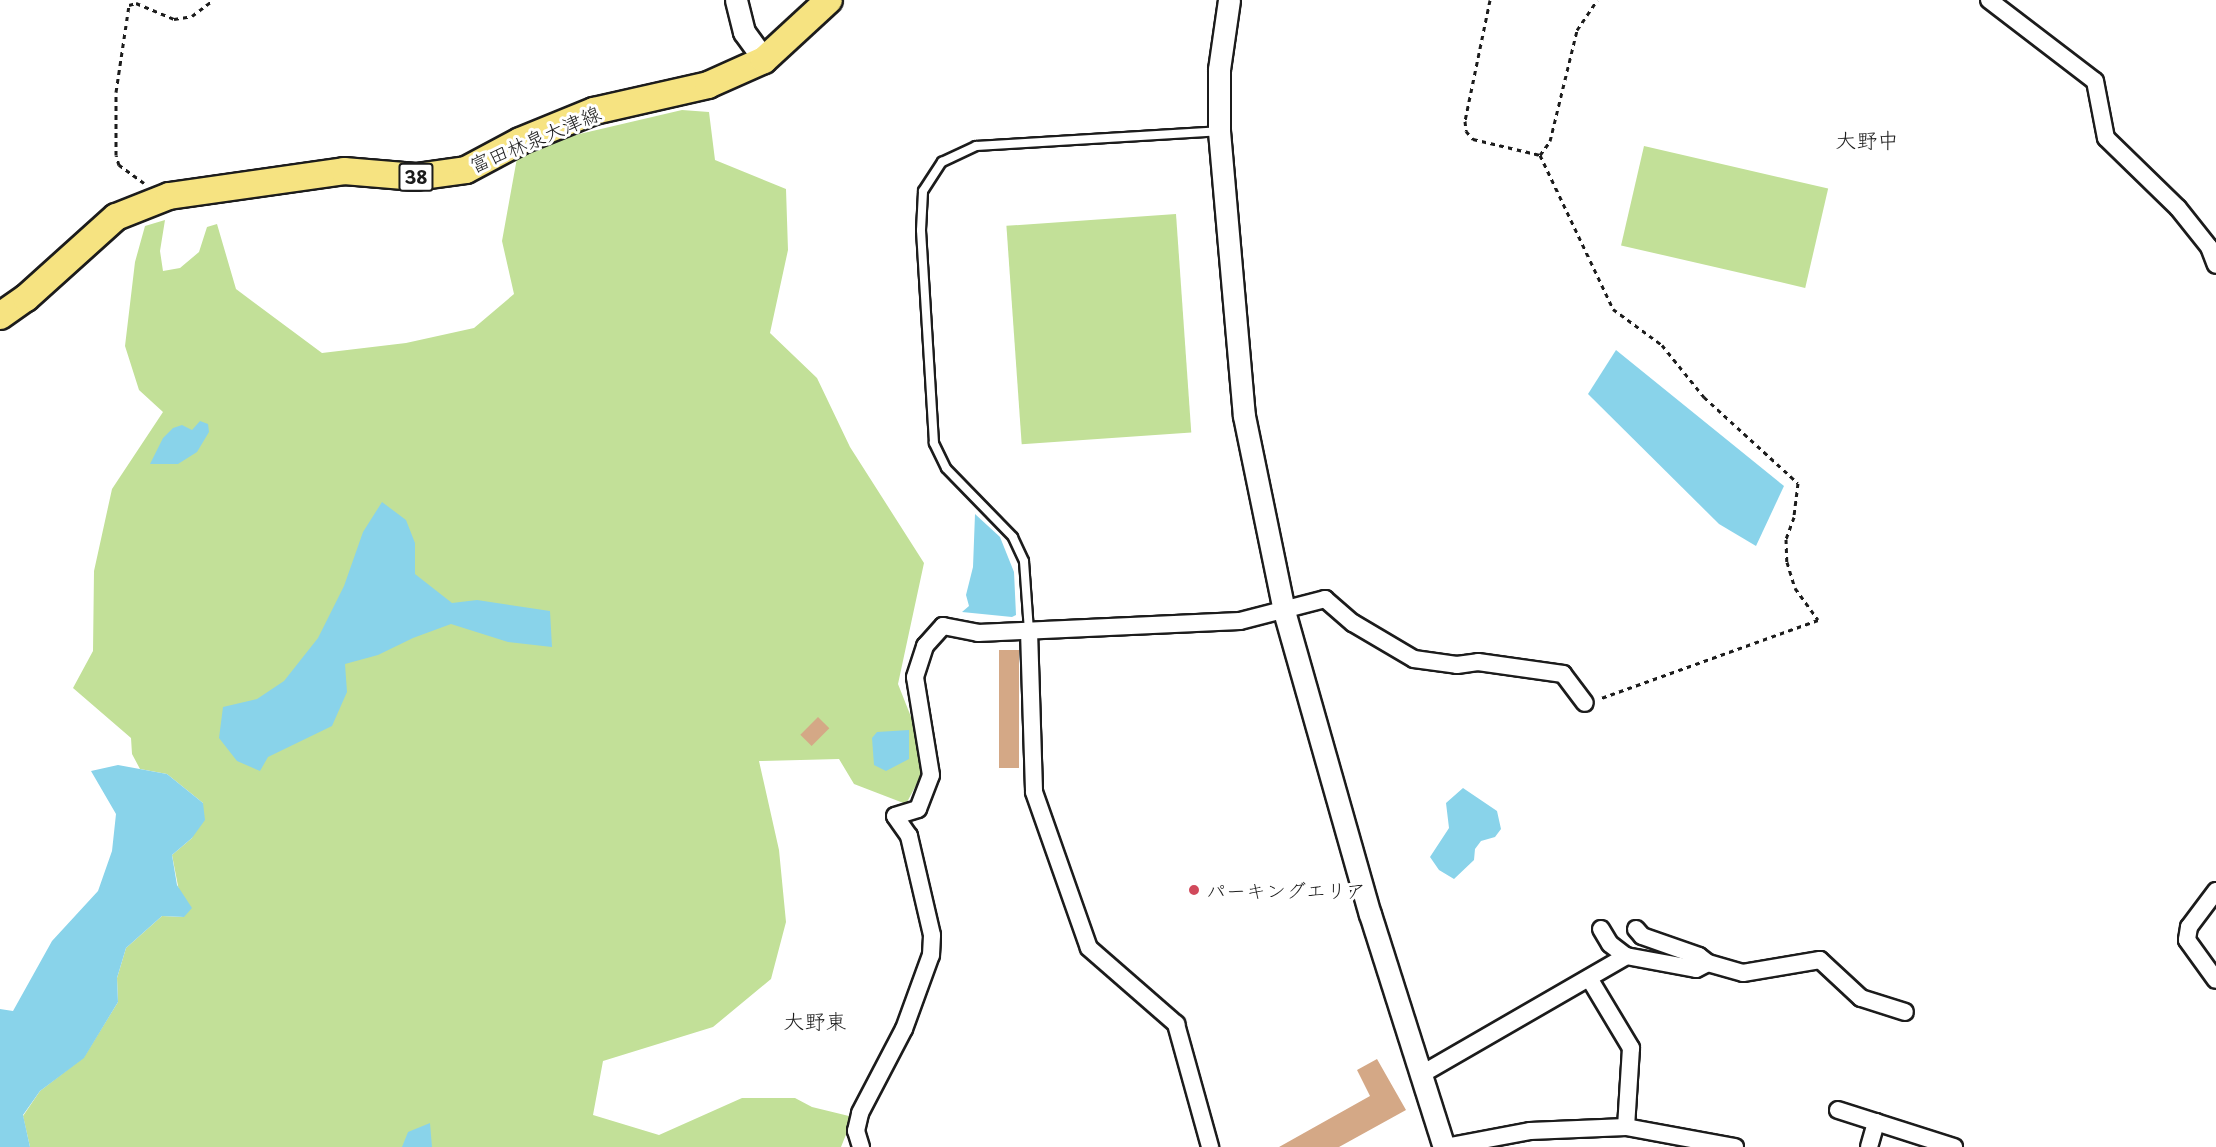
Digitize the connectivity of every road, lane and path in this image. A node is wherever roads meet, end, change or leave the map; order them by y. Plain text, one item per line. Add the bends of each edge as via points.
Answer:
1 (213, 0) edge
2 (736, 0) edge
3 (829, 0) edge
4 (1229, 0) edge
5 (1490, 0) edge
6 (1597, 0) edge
7 (1989, 0) edge
8 (764, 60) junction
9 (1219, 131) junction
10 (1540, 155) junction
11 (153, 202) junction
12 (2216, 265) edge
13 (0, 316) edge
14 (1284, 610) junction
15 (1029, 631) junction
16 (1585, 703) joint
17 (2216, 891) edge
18 (1601, 929) dead end
19 (1636, 929) dead end
20 (1626, 956) junction
21 (1708, 963) junction
22 (1589, 978) junction
23 (2216, 980) edge
24 (1905, 1012) dead end
25 (1422, 1074) junction
26 (1838, 1110) dead end
27 (1876, 1122) junction
28 (1626, 1127) junction
29 (861, 1147) edge
30 (1210, 1147) edge
31 (1445, 1147) edge
32 (1735, 1147) edge
33 (1869, 1147) edge
34 (1954, 1147) edge

1 - 11 path via 192,16 174,19 136,3 129,5 116,92 116,155 119,165 145,183
2 - 8 street via 744,32
3 - 8 main road, 富田林泉大津線 / 38
4 - 9 street via 1219,69
5 - 10 path via 1466,131 1473,139
6 - 10 path via 1577,30 1550,141
7 - 12 street via 2095,81 2106,138 2178,208 2209,247
8 - 11 main road, 富田林泉大津線 / 38 via 708,85 594,111 520,141 466,170 416,177 344,171 169,195
9 - 14 street via 1244,416
9 - 15 lane via 976,146 942,162 923,191 921,230 934,442 946,468 1014,537 1024,561
10 - 16 path via 1613,309 1662,345 1704,397 1798,483 1794,517 1786,539 1788,562 1795,588 1818,620
11 - 13 main road, 富田林泉大津線 / 38 via 116,217 26,298
14 - 15 street via 1240,621
14 - 16 street via 1325,599 1353,623 1414,659 1457,665 1478,662 1563,674
14 - 25 street via 1370,914
15 - 29 street via 978,633 943,626 932,636 918,661 915,677 931,775 918,809 895,816 909,836 932,935 931,955 904,1029 860,1113 856,1131
15 - 30 street via 1034,792 1089,948 1176,1024
17 - 23 street via 2189,927 2187,940
18 - 20 street via 1610,944
19 - 21 street via 1642,936 1699,956
20 - 21 street via 1696,969
20 - 22 street
21 - 24 street via 1743,973 1820,960 1861,998
22 - 25 street
22 - 28 street via 1630,1048
25 - 31 street
26 - 27 street
27 - 33 street
27 - 34 street
28 - 31 street via 1530,1131
28 - 32 street

